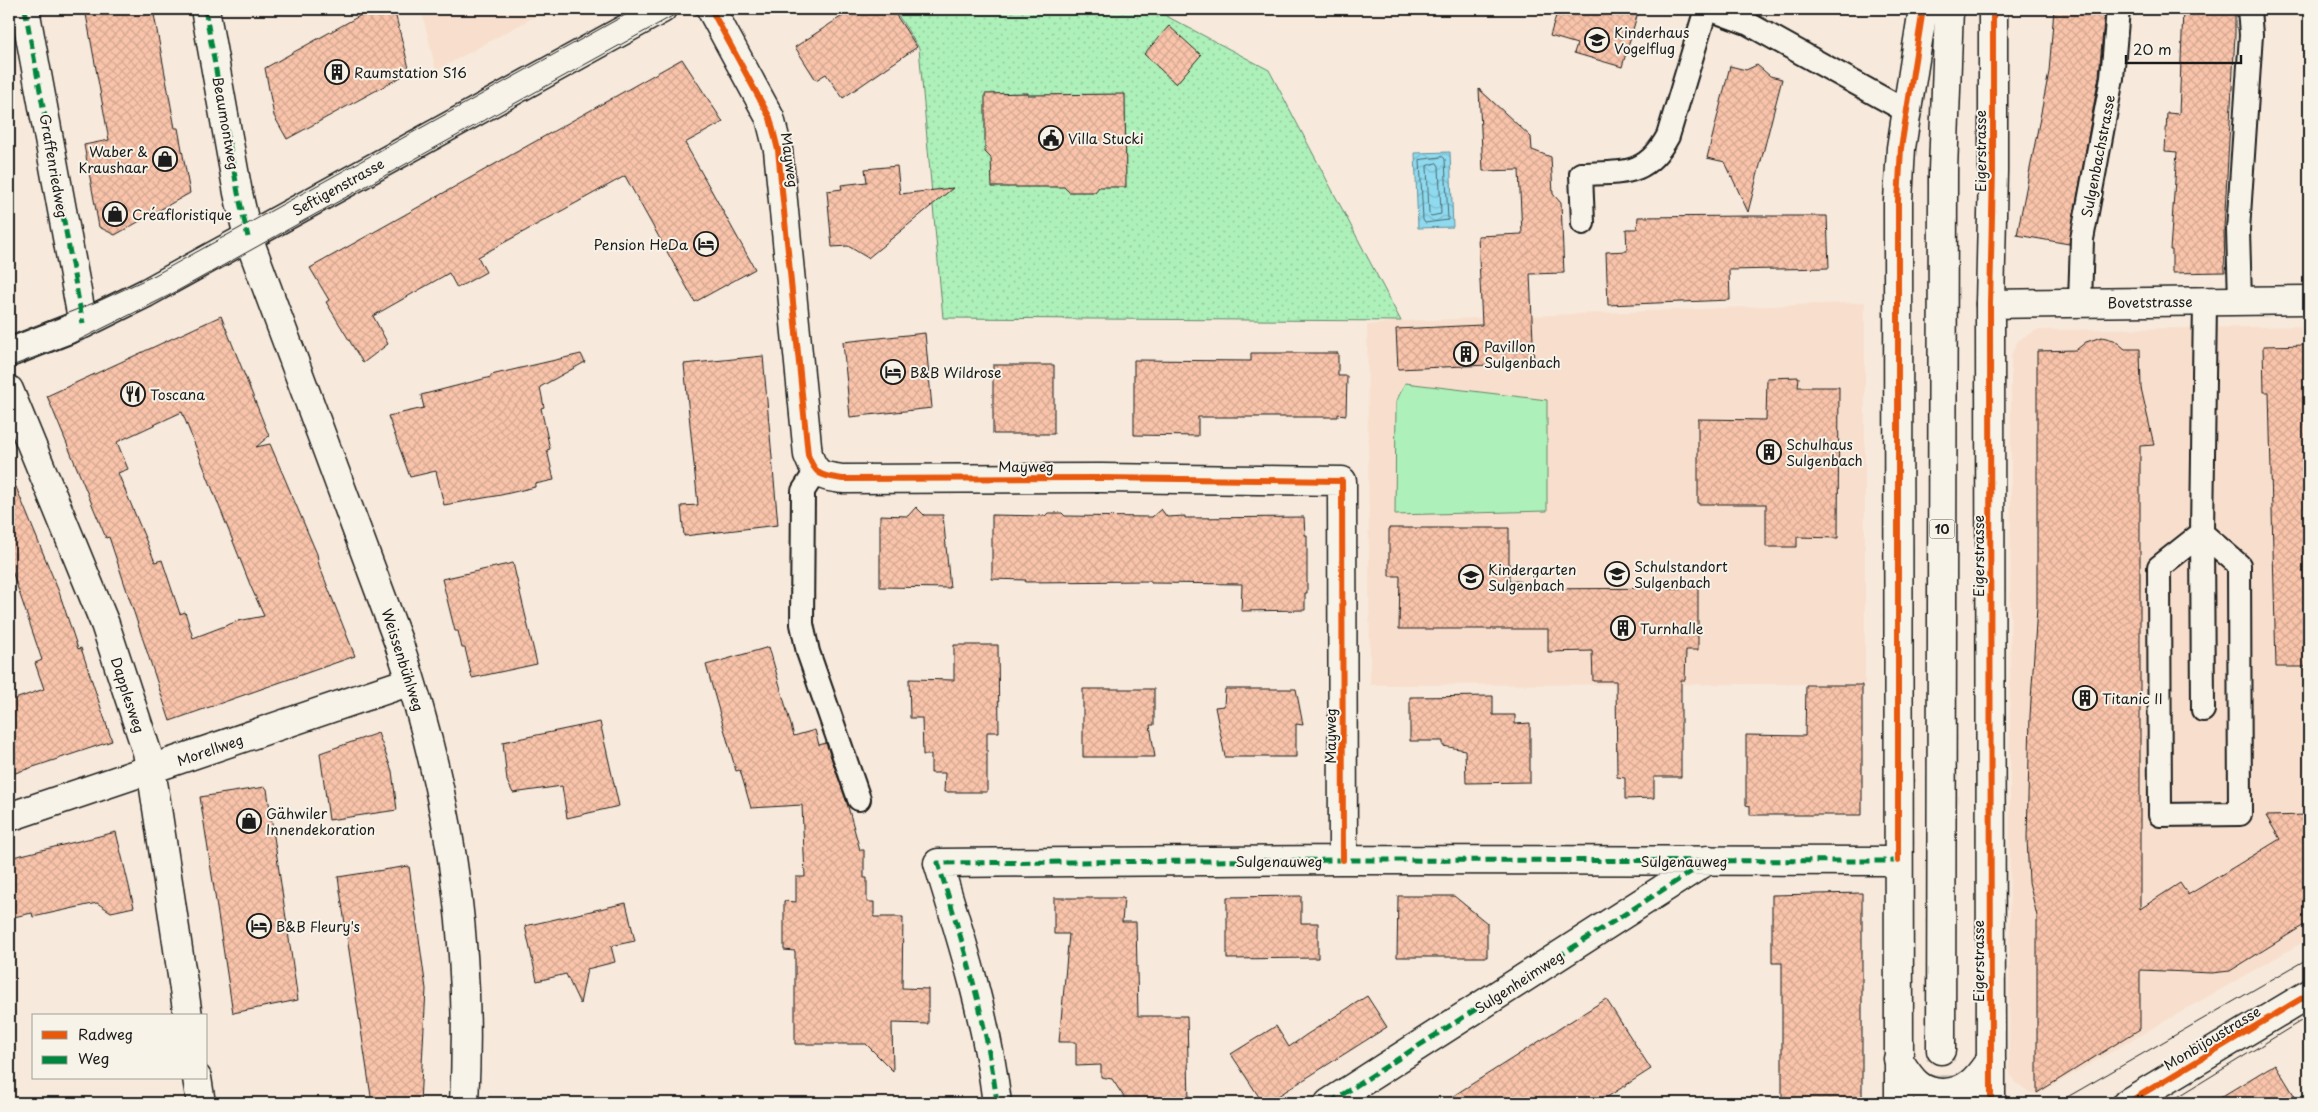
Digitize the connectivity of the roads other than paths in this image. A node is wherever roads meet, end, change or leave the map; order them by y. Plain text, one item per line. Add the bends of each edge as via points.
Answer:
1 (25, 9) edge
2 (205, 9) edge
3 (662, 9) edge
4 (711, 9) edge
5 (1708, 9) edge
6 (1923, 9) edge
7 (1949, 9) edge
8 (1993, 9) edge
9 (2118, 9) edge
10 (2250, 9) edge
11 (1906, 111) junction
12 (1583, 223) dead end
13 (248, 237) junction
14 (2309, 300) edge
15 (2205, 301) junction
16 (2240, 301) junction
17 (2080, 303) junction
18 (1990, 304) junction
19 (83, 324) junction
20 (9, 353) edge
21 (9, 390) edge
22 (816, 471) junction
23 (2202, 533) junction
24 (411, 681) junction
25 (2204, 710) dead end
26 (151, 770) junction
27 (859, 799) dead end
28 (9, 818) edge
29 (1343, 860) junction
30 (1708, 860) junction
31 (1898, 861) junction
32 (2309, 994) edge
33 (188, 1014) edge
34 (1941, 1050) tunnel mouth
35 (1898, 1059) junction
36 (1990, 1059) junction
37 (197, 1080) edge
38 (201, 1103) edge
39 (464, 1103) edge
40 (996, 1103) edge
41 (1329, 1103) edge
42 (1899, 1103) edge
43 (1991, 1103) edge
44 (2127, 1103) edge

1 - 19 street, Graffenriedweg
2 - 13 street, Beaumontweg
3 - 13 street, Seftigenstrasse
4 - 22 street, Mayweg via 770,118 778,150 808,455
5 - 11 lane via 1747,23
5 - 12 lane via 1661,149 1652,160 1631,172 1581,174
6 - 11 street
7 - 34 street, 10 via 1942,170
8 - 18 street, Eigerstrasse
9 - 17 lane, Sulgenbachstrasse via 2112,78 2082,239
10 - 16 lane via 2238,230
11 - 31 street via 1898,201
13 - 19 street, Seftigenstrasse
13 - 24 street, Weissenbühlweg
14 - 16 street, Bovetstrasse
15 - 16 street, Bovetstrasse
15 - 17 street, Bovetstrasse
15 - 23 lane
17 - 18 street, Bovetstrasse
18 - 36 street, Eigerstrasse
19 - 20 street, Seftigenstrasse
21 - 26 street, Dapplesweg via 105,624
22 - 27 lane via 803,491 802,624 808,652
22 - 29 street, Mayweg via 827,477 843,479 1342,481
23 - 23 lane via 2159,567 2160,815 2240,814 2239,565
23 - 25 lane
24 - 26 street, Morellweg
24 - 39 street, Weissenbühlweg via 449,827 455,866 464,959
26 - 28 street, Morellweg
26 - 33 street, Dapplesweg
29 - 30 street, Sulgenauweg
29 - 40 street, Sulgenauweg via 938,863 976,991
30 - 31 street, Sulgenauweg
30 - 41 street, Sulgenheimweg
31 - 35 street
32 - 44 street, Monbijoustrasse
35 - 36 street via 1917,1084 1931,1091 1946,1093 1961,1090 1972,1083
35 - 42 street
36 - 43 street, Eigerstrasse
37 - 38 street

